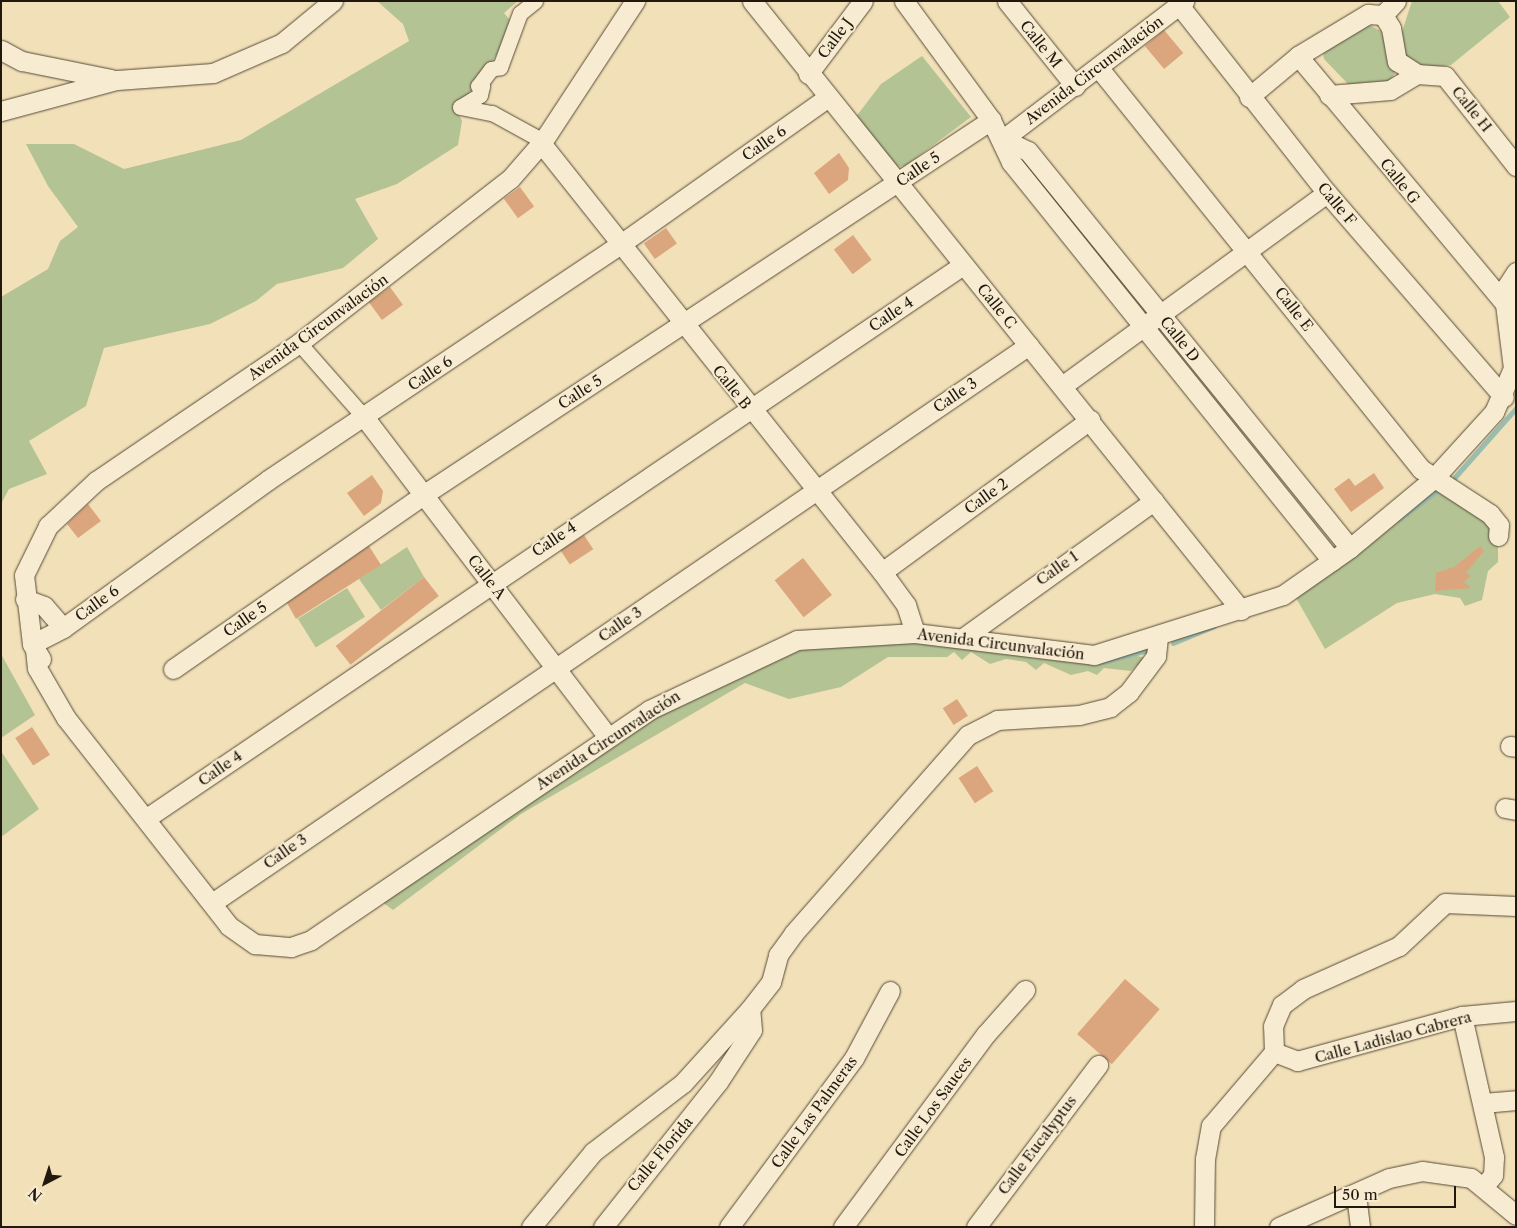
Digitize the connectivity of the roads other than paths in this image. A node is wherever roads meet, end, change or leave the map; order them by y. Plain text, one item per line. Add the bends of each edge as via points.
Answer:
1 (332, 1) edge
2 (535, 1) edge
3 (635, 1) edge
4 (752, 1) edge
5 (863, 1) edge
6 (904, 1) edge
7 (1007, 1) edge
8 (1396, 1) edge
9 (1181, 3) edge
10 (1383, 15) junction
11 (1, 50) edge
12 (1298, 56) junction
13 (1098, 67) junction
14 (808, 74) junction
15 (1417, 74) junction
16 (117, 80) junction
17 (1075, 86) junction
18 (1329, 95) junction
19 (1249, 97) junction
20 (827, 98) junction
21 (1, 111) edge
22 (991, 120) junction
23 (1003, 139) junction
24 (542, 142) junction
25 (1516, 166) edge
26 (899, 182) junction
27 (1327, 193) junction
28 (622, 243) junction
29 (1249, 252) junction
30 (963, 265) junction
31 (1516, 272) edge
32 (1505, 304) junction
33 (1159, 314) junction
34 (1144, 325) junction
35 (682, 326) junction
36 (299, 343) junction
37 (1029, 345) junction
38 (1514, 355) edge
39 (1062, 386) junction
40 (1504, 397) junction
41 (749, 409) junction
42 (365, 418) junction
43 (1090, 420) junction
44 (1432, 479) junction
45 (816, 490) junction
46 (423, 495) junction
47 (1154, 501) junction
48 (1498, 536) dead end
49 (1350, 548) junction
50 (1332, 561) junction
51 (882, 572) junction
52 (490, 582) junction
53 (25, 599) junction
54 (1242, 610) junction
55 (63, 628) junction
56 (915, 633) junction
57 (1158, 637) junction
58 (964, 638) junction
59 (34, 646) junction
60 (558, 667) junction
61 (173, 669) dead end
62 (608, 737) junction
63 (147, 817) junction
64 (212, 902) junction
65 (1516, 906) edge
66 (1025, 990) dead end
67 (890, 991) dead end
68 (750, 1009) junction
69 (1516, 1011) edge
70 (1462, 1016) junction
71 (1274, 1052) junction
72 (1098, 1065) dead end
73 (1516, 1100) edge
74 (1483, 1103) junction
75 (1485, 1185) junction
76 (1356, 1194) junction
77 (1513, 1207) edge
78 (531, 1227) edge
79 (603, 1227) edge
80 (729, 1227) edge
81 (843, 1227) edge
82 (976, 1227) edge
83 (1204, 1227) edge
84 (1279, 1227) edge
85 (1360, 1227) edge

1 - 16 street via 256,58 213,73
2 - 24 street via 520,13 500,67 491,69 478,86 482,86 480,95 460,107 492,113
3 - 24 street, Avenida Circunvalación
4 - 14 street, Calle C
5 - 14 street, Calle J
6 - 22 street, Calle D
7 - 17 street, Calle M
8 - 10 street
9 - 13 street, Avenida Circunvalación
9 - 19 street, Calle F
10 - 12 street via 1368,14
10 - 15 street via 1391,28 1394,55
11 - 16 street via 22,61
12 - 18 street, Calle G
12 - 19 street
13 - 17 street, Avenida Circunvalación
13 - 29 street, Calle E
14 - 20 street, Calle C
15 - 18 street via 1390,90
15 - 25 street, Calle H via 1446,76
16 - 21 street
17 - 23 street, Avenida Circunvalación
18 - 32 street, Calle G
19 - 27 street, Calle F
20 - 26 street, Calle C
20 - 28 street, Calle 6
22 - 23 street, Calle D
22 - 26 street, Calle 5
23 - 33 street, Calle D via 1028,151
23 - 34 street, Calle D via 1011,162
24 - 28 street, Calle B
24 - 36 street, Avenida Circunvalación via 486,200
26 - 30 street, Calle C
26 - 35 street, Calle 5
27 - 29 street
27 - 40 street, Calle F
28 - 35 street, Calle B
28 - 42 street, Calle 6
29 - 33 street
29 - 44 street, Calle E
30 - 37 street, Calle C
30 - 41 street, Calle 4
31 - 32 street via 1507,286
32 - 38 street
33 - 34 street
33 - 49 street, Calle D
34 - 39 street
34 - 50 street, Calle D
35 - 41 street, Calle B
35 - 46 street, Calle 5
36 - 42 street
36 - 53 street, Avenida Circunvalación via 70,503 33,550 24,575
37 - 39 street, Calle C
37 - 45 street, Calle 3
38 - 40 street
39 - 43 street, Calle C
40 - 44 street, Avenida Circunvalación
41 - 45 street, Calle B
41 - 52 street, Calle 4
42 - 46 street, Calle A
42 - 55 street, Calle 6 via 260,486
43 - 47 street, Calle C
43 - 51 street, Calle 2
44 - 48 street, Calle E via 1490,514 1499,524
44 - 49 street, Avenida Circunvalación
45 - 51 street, Calle B
45 - 60 street, Calle 3
46 - 52 street, Calle A
46 - 61 street, Calle 5
47 - 54 street, Calle C
47 - 58 street, Calle 1
49 - 50 street, Avenida Circunvalación
50 - 54 street, Avenida Circunvalación via 1283,596
51 - 56 street, Calle B via 906,605
52 - 60 street, Calle A
52 - 63 street, Calle 4
53 - 55 street via 44,606
53 - 59 street, Avenida Circunvalación
54 - 57 street, Avenida Circunvalación
55 - 59 street, Calle 6
56 - 58 street, Avenida Circunvalación
56 - 62 street, Avenida Circunvalación via 797,640 682,691
57 - 58 street, Avenida Circunvalación via 1094,655
57 - 68 street via 1159,650 1148,667 1110,707 1079,715 997,720 968,735 864,849 787,942 771,982
59 - 63 street, Avenida Circunvalación via 75,716 141,802
60 - 62 street, Calle A
60 - 64 street, Calle 3
62 - 64 street, Avenida Circunvalación via 312,940 274,949 254,944 240,938
63 - 64 street, Avenida Circunvalación
65 - 71 street via 1452,902 1439,906 1399,946 1303,989 1282,1005 1273,1026
66 - 81 street, Calle Los Sauces via 986,1034
67 - 80 street, Calle Las Palmeras via 854,1058
68 - 78 street via 683,1083 593,1152
68 - 79 street, Calle Florida via 752,1030 718,1082
69 - 70 street, Calle Ladislao Cabrera
70 - 71 street, Calle Ladislao Cabrera via 1298,1061
70 - 74 street
71 - 83 street via 1211,1126 1205,1159
72 - 82 street, Calle Eucalyptus
73 - 74 street
74 - 75 street via 1495,1169
75 - 76 street via 1461,1175 1422,1172 1390,1178
75 - 77 street
76 - 84 street
76 - 85 street

